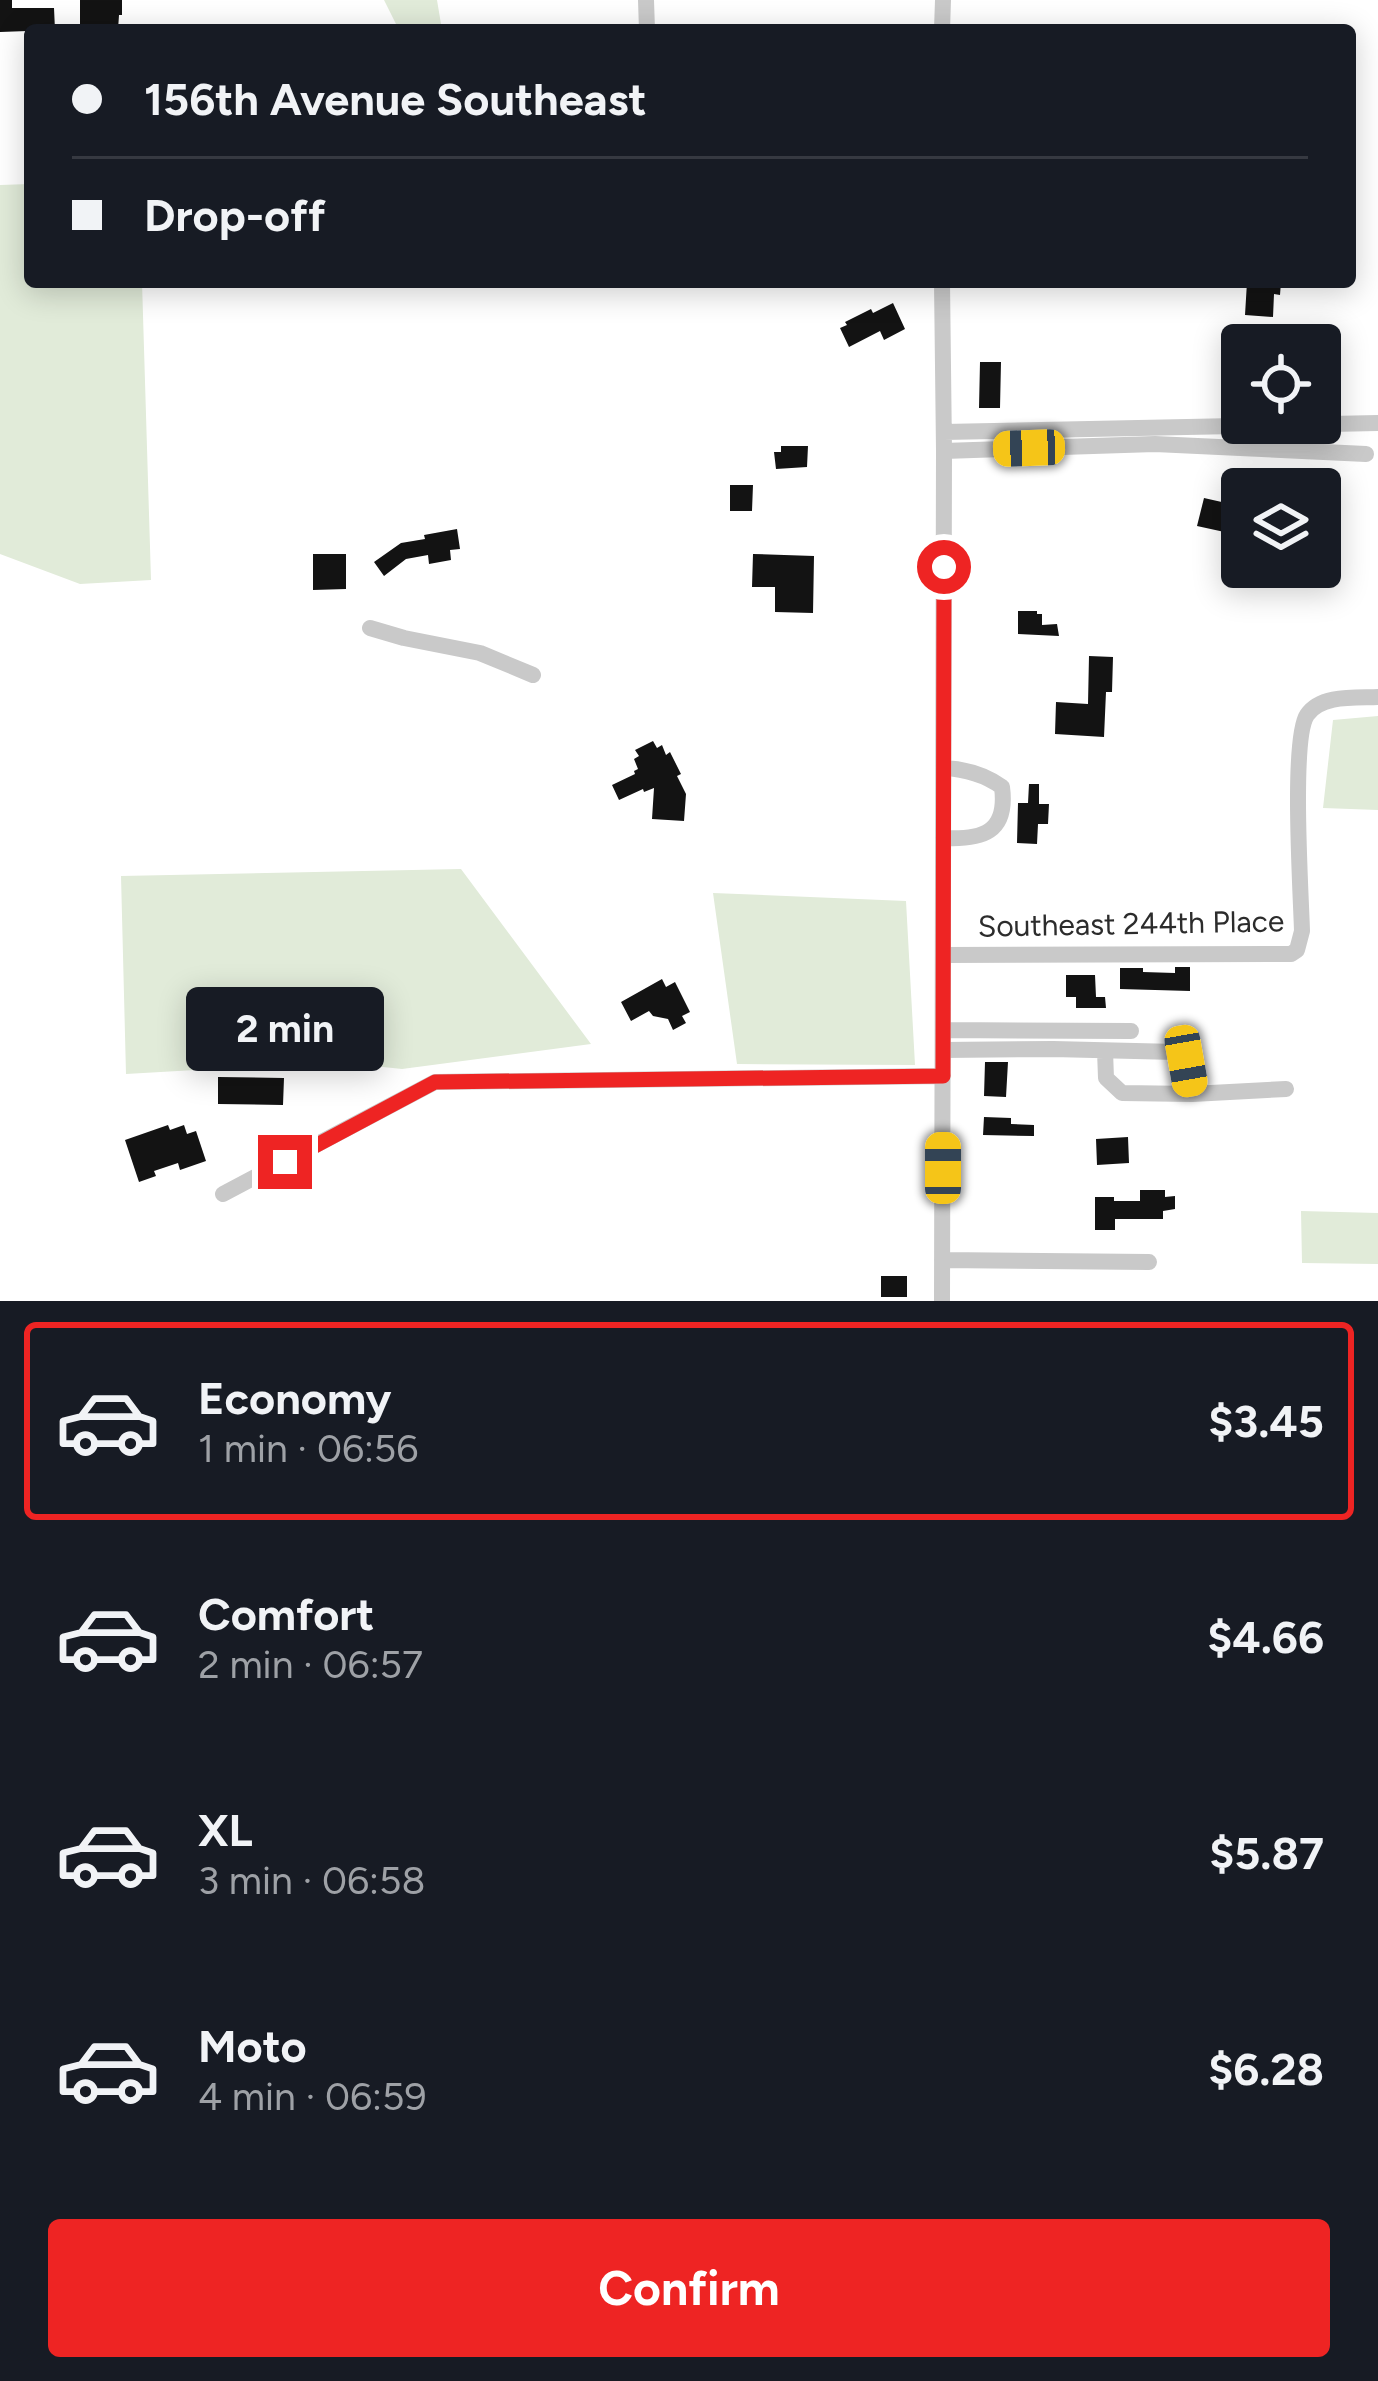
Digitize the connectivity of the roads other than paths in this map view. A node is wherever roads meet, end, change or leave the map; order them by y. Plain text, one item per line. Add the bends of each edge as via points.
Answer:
1 (942, 288) edge
2 (1378, 423) edge
3 (944, 441) junction
4 (1366, 454) dead end
5 (370, 628) dead end
6 (533, 675) dead end
7 (1378, 698) edge
8 (944, 768) junction
9 (944, 838) junction
10 (943, 955) junction
11 (943, 1030) junction
12 (1131, 1031) dead end
13 (943, 1051) junction
14 (1106, 1052) junction
15 (943, 1076) junction
16 (1286, 1089) dead end
17 (1192, 1094) junction
18 (224, 1194) dead end
19 (942, 1260) junction
20 (1149, 1262) dead end
21 (942, 1301) edge

1 - 3 street
2 - 3 street
3 - 4 street
3 - 8 street
5 - 6 street via 481,653
7 - 10 street, Southeast 244th Place via 1332,700 1306,716 1298,762 1302,931 1291,954
8 - 9 street
8 - 9 street via 993,781 1004,799 983,836
9 - 10 street
10 - 11 street
11 - 12 street
11 - 13 street
13 - 14 street
13 - 15 street
14 - 17 street via 1175,1052 1186,1061
14 - 17 street via 1106,1078 1122,1093
15 - 18 street via 435,1082
15 - 19 street
16 - 17 street
19 - 20 street
19 - 21 street

